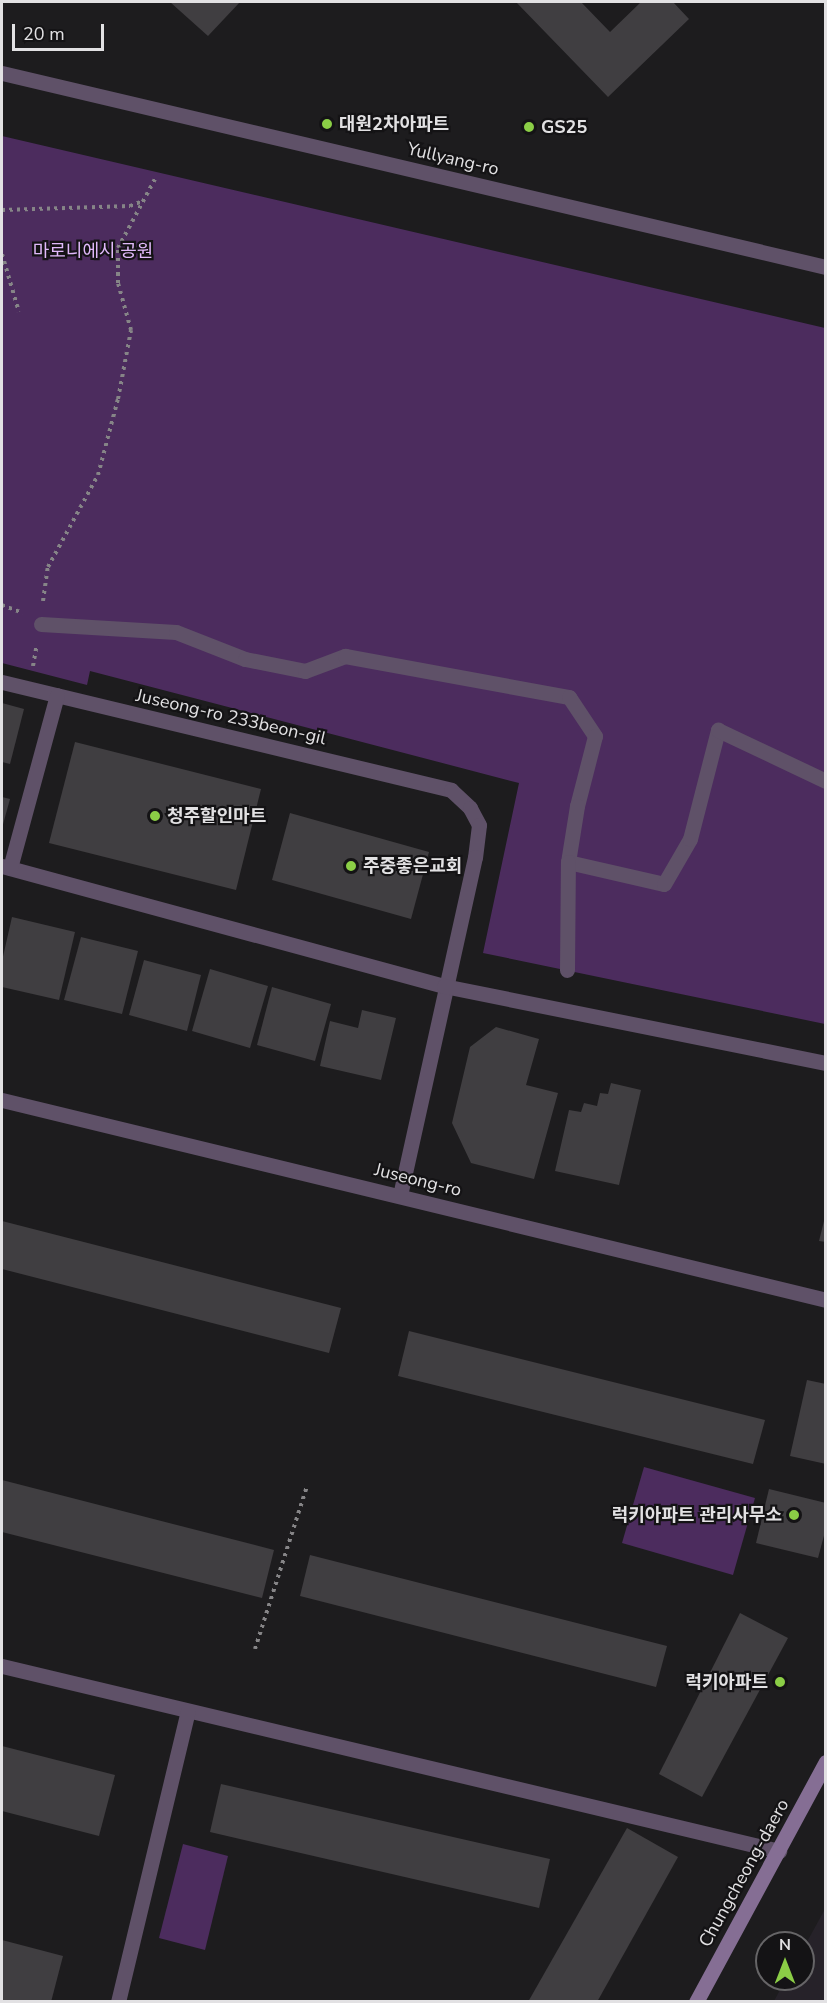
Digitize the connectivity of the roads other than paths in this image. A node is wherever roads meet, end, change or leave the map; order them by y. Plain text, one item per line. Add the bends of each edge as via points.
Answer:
1 (2, 73) edge
2 (825, 267) edge
3 (41, 624) road end
4 (2, 682) edge
5 (57, 695) junction
6 (825, 781) edge
7 (568, 862) junction
8 (6, 867) edge
9 (567, 970) dead end
10 (444, 986) junction
11 (825, 1063) edge
12 (2, 1100) edge
13 (400, 1196) junction
14 (825, 1300) edge
15 (2, 1666) edge
16 (188, 1711) junction
17 (825, 1762) edge
18 (779, 1851) junction
19 (118, 2001) edge
20 (696, 2001) edge

1 - 2 street, Yullyang-ro
3 - 7 street via 176,632 245,659 305,671 345,656 569,697 595,736
4 - 5 street, Juseong-ro 233beon-gil
5 - 8 street
5 - 10 street, Juseong-ro 233beon-gil via 451,790 470,808 479,825
6 - 7 street via 718,730 690,839 664,884
7 - 9 street
8 - 10 street
10 - 11 street
10 - 13 street
12 - 13 street, Juseong-ro
13 - 14 street, Juseong-ro
15 - 16 street
16 - 18 street
16 - 19 street
17 - 18 main road, Chungcheong-daero
18 - 20 main road, Chungcheong-daero

